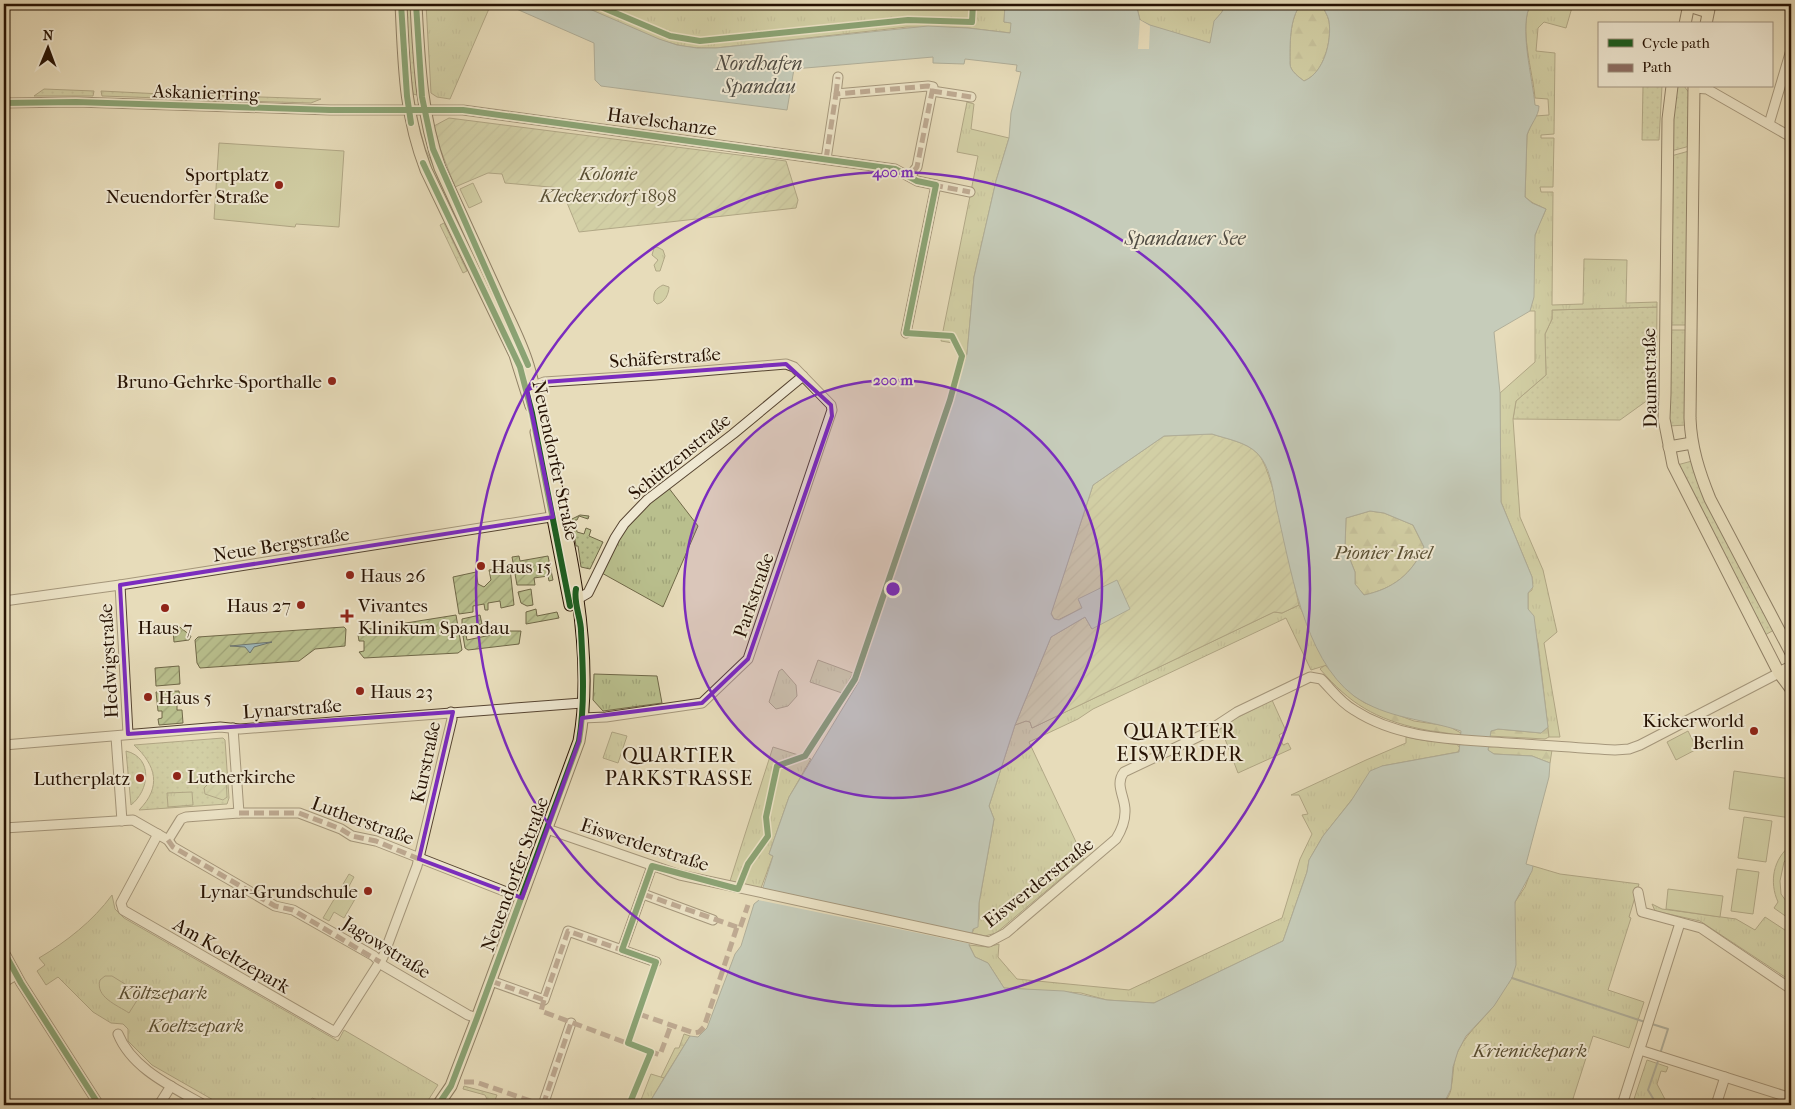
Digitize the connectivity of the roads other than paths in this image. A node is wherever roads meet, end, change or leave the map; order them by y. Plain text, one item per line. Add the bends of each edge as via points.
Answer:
1 (401, 4) edge
2 (416, 4) edge
3 (1686, 5) edge
4 (1709, 8) edge
5 (1685, 22) edge
6 (1706, 22) edge
7 (1791, 50) edge
8 (838, 77) dead end
9 (1672, 88) edge
10 (1692, 88) edge
11 (1700, 88) edge
12 (932, 89) junction
13 (836, 94) junction
14 (972, 97) dead end
15 (4, 103) edge
16 (408, 109) junction
17 (424, 110) junction
18 (1769, 124) junction
19 (1791, 137) edge
20 (826, 159) junction
21 (910, 176) junction
22 (936, 185) junction
23 (970, 192) dead end
24 (906, 333) dead end
25 (803, 376) junction
26 (530, 388) junction
27 (1692, 443) junction
28 (1669, 447) junction
29 (558, 516) junction
30 (120, 585) junction
31 (573, 600) junction
32 (4, 601) edge
33 (1779, 632) junction
34 (1762, 641) junction
35 (1791, 654) edge
36 (1791, 667) edge
37 (1779, 673) junction
38 (1791, 689) edge
39 (582, 703) junction
40 (452, 712) junction
41 (582, 718) junction
42 (233, 728) junction
43 (128, 734) junction
44 (116, 737) junction
45 (4, 745) edge
46 (239, 813) junction
47 (122, 821) junction
48 (4, 828) edge
49 (547, 829) junction
50 (158, 834) junction
51 (168, 840) junction
52 (420, 859) junction
53 (652, 866) junction
54 (1638, 892) dead end
55 (643, 894) junction
56 (522, 898) junction
57 (713, 920) dead end
58 (1680, 922) junction
59 (622, 950) junction
60 (4, 952) edge
61 (380, 962) junction
62 (656, 962) dead end
63 (16, 975) junction
64 (491, 981) junction
65 (4, 982) edge
66 (1791, 989) edge
67 (477, 1018) junction
68 (571, 1023) dead end
69 (331, 1032) joint
70 (118, 1034) dead end
71 (1640, 1050) junction
72 (1725, 1077) junction
73 (170, 1086) junction
74 (1791, 1098) edge
75 (99, 1105) edge
76 (159, 1105) edge
77 (204, 1105) edge
78 (438, 1105) edge
79 (543, 1105) edge
80 (1622, 1105) edge
81 (1716, 1105) edge

1 - 16 main road, Neuendorfer Straße
2 - 17 main road, Neuendorfer Straße
3 - 4 main road
3 - 5 main road
4 - 6 main road
7 - 18 street
8 - 13 street
9 - 28 main road, Daumstraße via 1664,394
10 - 27 main road
11 - 18 street via 1707,89
12 - 13 street via 922,85
12 - 14 street
12 - 21 street via 916,167
13 - 20 street
15 - 16 street, Askanierring
16 - 17 street, Havelschanze
16 - 26 main road, Neuendorfer Straße via 426,170
17 - 20 street, Havelschanze via 463,110
17 - 26 main road, Neuendorfer Straße via 440,168 520,343
18 - 19 street
20 - 21 street, Havelschanze via 894,169
21 - 22 street, Havelschanze via 918,182
22 - 23 street, Havelschanze
22 - 24 street
25 - 26 street, Schäferstraße via 786,364 544,382
25 - 31 street, Schützenstraße via 647,500 615,538 588,593
25 - 41 street, Parkstraße via 831,405 832,416 748,659 702,703
26 - 29 main road, Neuendorfer Straße
27 - 28 main road
27 - 33 main road via 1710,498
28 - 34 main road, Daumstraße via 1680,482
29 - 30 street, Neue Bergstraße
29 - 31 main road, Neuendorfer Straße
30 - 32 street, Neue Bergstraße
30 - 43 street, Hedwigstraße
31 - 39 main road, Neuendorfer Straße via 581,624
33 - 34 main road
33 - 35 main road
34 - 37 main road, Daumstraße
36 - 37 main road
37 - 38 main road, Daumstraße
37 - 53 street, Eiswerderstraße via 1630,749 1490,742 1411,733 1364,716 1345,704 1321,679 1310,677 1237,712 1202,735 1124,772 1119,781 1126,811 1116,839 999,938 989,942 759,894
39 - 40 street, Lynarstraße
39 - 41 main road, Neuendorfer Straße
40 - 42 street, Lynarstraße
40 - 52 street, Kurstraße
41 - 49 main road, Neuendorfer Straße via 579,741
42 - 43 street, Lynarstraße
42 - 46 street
43 - 44 street, Lynarstraße
44 - 45 street, Lynarstraße
44 - 47 street
46 - 51 street, Lutherstraße via 183,817
46 - 52 street, Lutherstraße via 299,813 352,836 376,841
47 - 48 street, Jagowstraße
47 - 50 street, Jagowstraße via 133,820
49 - 53 street, Eiswerderstraße
49 - 56 main road, Neuendorfer Straße
50 - 51 street, Jagowstraße
50 - 69 street, Am Koeltzepark via 121,903 123,910
51 - 61 street, Jagowstraße via 173,847 266,901 293,910
52 - 56 street, Lutherstraße
52 - 61 street, Kurstraße
53 - 55 street
54 - 58 street via 1642,912
55 - 57 street
55 - 59 street
56 - 64 main road, Neuendorfer Straße
58 - 66 street via 1701,928
58 - 71 street
59 - 62 street
59 - 64 street via 568,931 543,1003
60 - 63 street
61 - 67 street, Jagowstraße
61 - 69 street, Kurstraße via 339,1030
63 - 65 street
63 - 75 street
64 - 67 main road, Neuendorfer Straße
67 - 78 main road, Neuendorfer Straße via 451,1086
68 - 79 street
70 - 73 street via 122,1045
71 - 72 street
71 - 80 street
72 - 74 street
72 - 81 street
73 - 76 street
73 - 77 street

